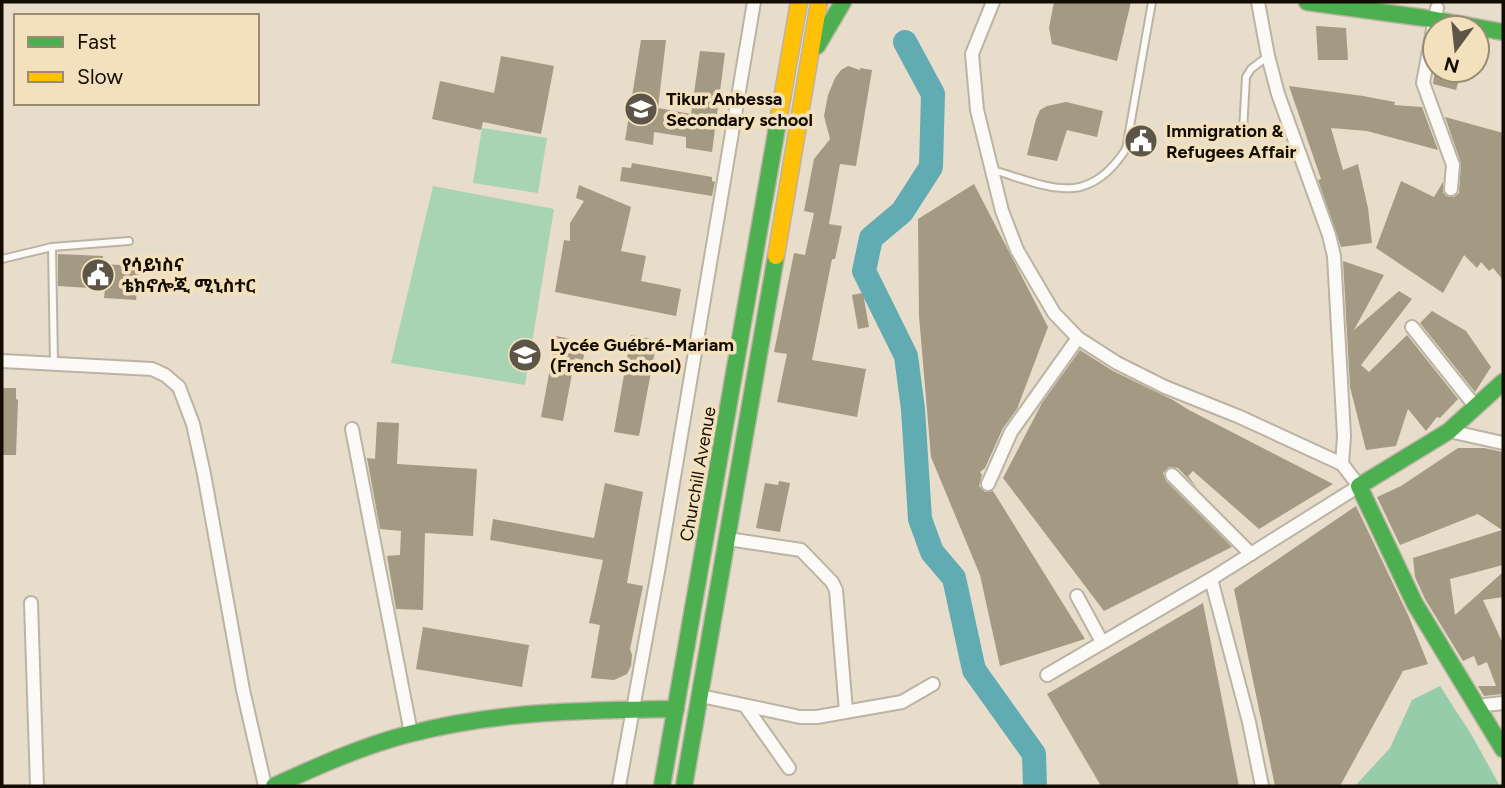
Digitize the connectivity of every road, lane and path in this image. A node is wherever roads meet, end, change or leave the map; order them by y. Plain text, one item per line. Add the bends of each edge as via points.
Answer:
1 (754, 2) edge
2 (799, 2) edge
3 (819, 2) edge
4 (843, 2) edge
5 (993, 2) edge
6 (1152, 2) edge
7 (1258, 2) edge
8 (1307, 2) edge
9 (1396, 2) edge
10 (1436, 14) joint
11 (1268, 56) junction
12 (810, 59) junction
13 (1423, 84) edge
14 (1243, 131) dead end
15 (991, 170) junction
16 (1451, 189) dead end
17 (129, 241) dead end
18 (52, 247) junction
19 (2, 258) edge
20 (1412, 327) dead end
21 (1078, 338) junction
22 (2, 361) edge
23 (54, 363) junction
24 (1503, 382) edge
25 (1475, 406) junction
26 (352, 429) dead end
27 (1449, 431) junction
28 (1503, 443) edge
29 (1342, 464) junction
30 (1172, 475) dead end
31 (988, 484) dead end
32 (1359, 486) junction
33 (728, 539) junction
34 (1251, 554) junction
35 (1211, 579) junction
36 (1077, 596) dead end
37 (31, 603) dead end
38 (1102, 642) junction
39 (1047, 675) dead end
40 (933, 684) dead end
41 (701, 696) junction
42 (1503, 703) edge
43 (747, 707) junction
44 (676, 709) junction
45 (1477, 709) junction
46 (633, 710) junction
47 (846, 711) junction
48 (411, 733) junction
49 (1503, 750) edge
50 (789, 768) dead end
51 (37, 786) edge
52 (265, 786) edge
53 (274, 786) edge
54 (619, 786) edge
55 (662, 786) edge
56 (684, 786) edge
57 (1262, 786) edge

1 - 46 street
2 - 44 main road, Churchill Avenue
3 - 12 main road
4 - 12 main road
5 - 15 street via 972,54 977,110
6 - 15 lane via 1126,149 1113,169 1074,189
7 - 11 street
8 - 10 main road
9 - 10 main road
11 - 14 lane via 1246,77
11 - 29 street via 1334,256
12 - 33 main road
13 - 16 street via 1453,164
15 - 21 street via 1017,250 1054,313
17 - 18 lane
18 - 19 lane
18 - 23 lane
20 - 25 street
21 - 29 street via 1165,387
21 - 31 street via 1011,432
22 - 23 street
23 - 52 street via 152,369 179,387 204,474
24 - 25 main road
25 - 27 main road
26 - 48 street
27 - 28 street
27 - 32 main road
29 - 32 street
30 - 34 street
32 - 34 street
32 - 45 main road via 1402,579
33 - 41 main road
33 - 47 street via 801,550 832,582
34 - 35 street
35 - 38 street
35 - 57 street
36 - 38 street
37 - 51 street
38 - 39 street
40 - 47 street via 902,702
41 - 43 street
41 - 56 main road
42 - 45 street
43 - 47 street via 800,717
43 - 50 street
44 - 46 main road
44 - 55 main road, Churchill Avenue
45 - 49 main road
46 - 48 main road via 490,719
46 - 54 street
48 - 53 main road via 333,758

